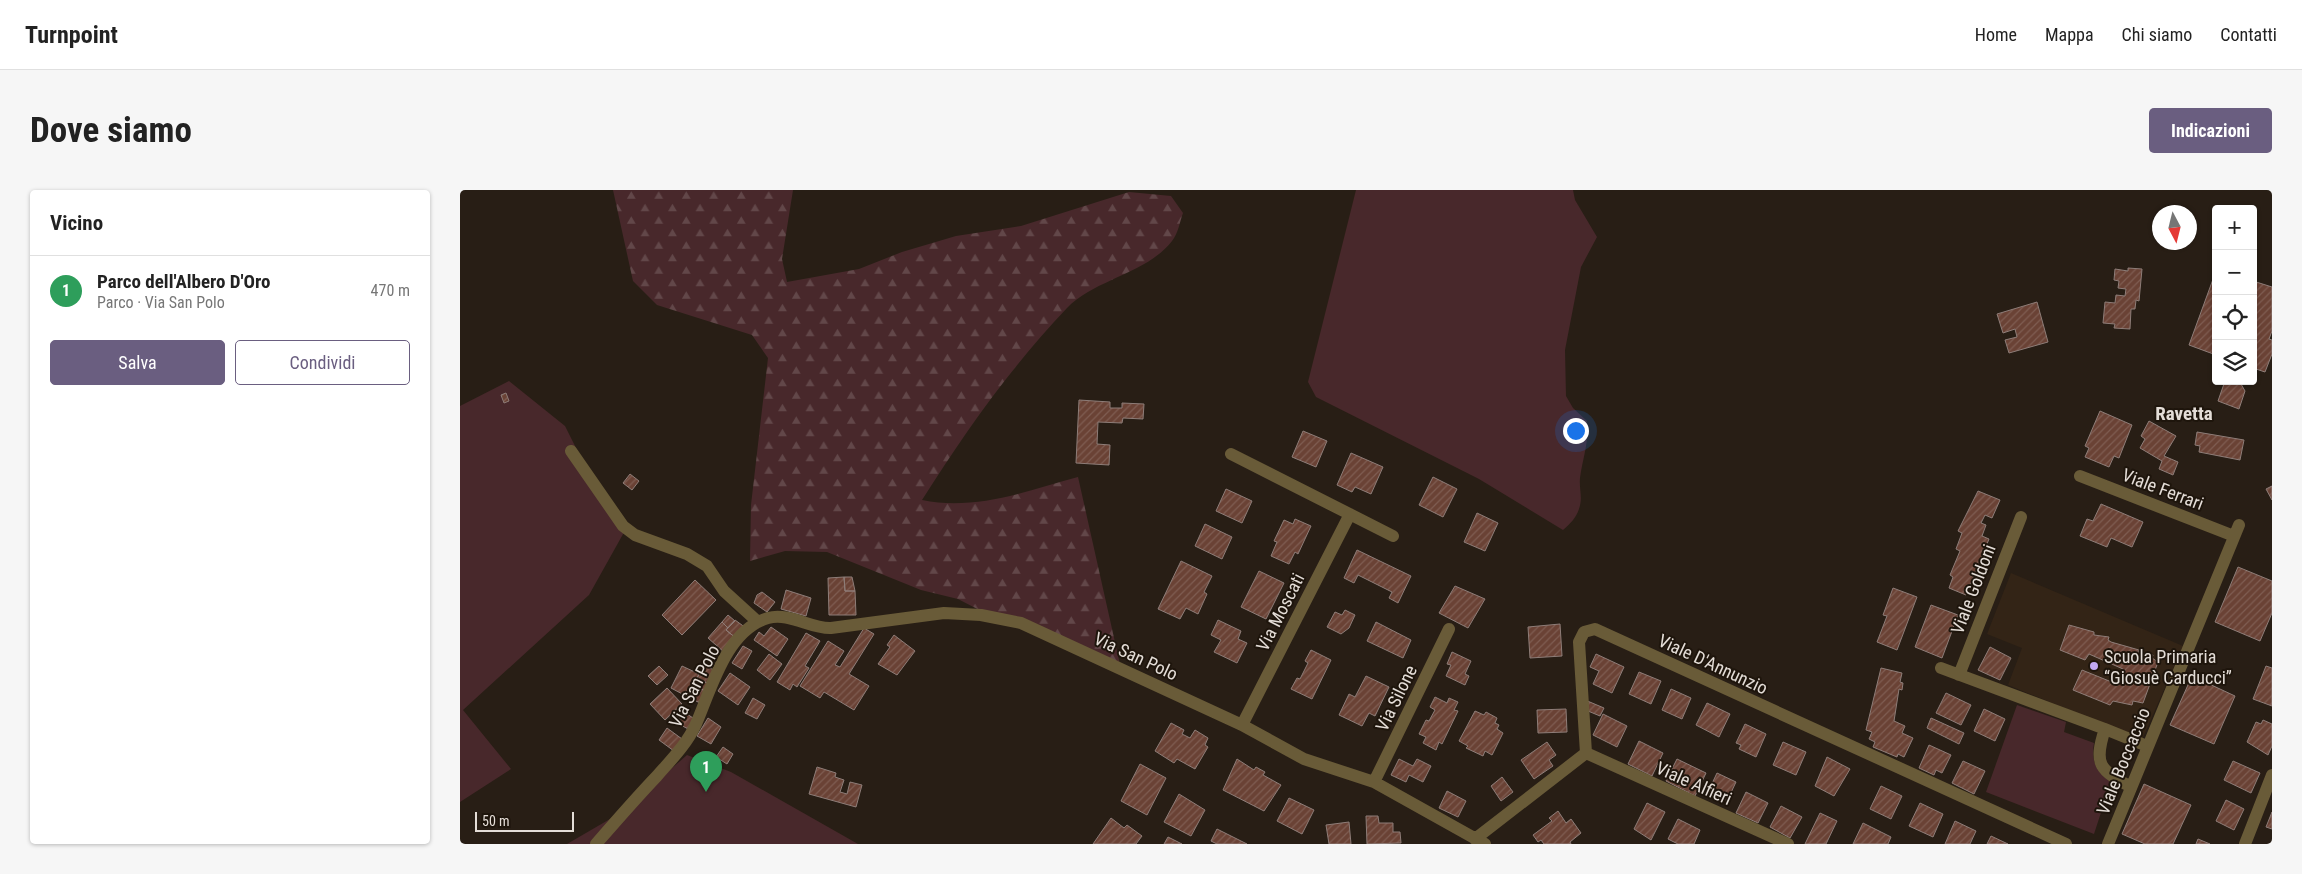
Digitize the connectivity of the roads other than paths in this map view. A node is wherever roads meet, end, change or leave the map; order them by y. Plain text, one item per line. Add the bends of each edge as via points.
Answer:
1 (571, 452) dead end
2 (1231, 454) dead end
3 (2080, 476) dead end
4 (1350, 514) junction
5 (2021, 517) dead end
6 (2237, 530) joint
7 (1393, 536) dead end
8 (758, 622) junction
9 (1449, 629) dead end
10 (1941, 668) dead end
11 (1959, 675) junction
12 (1242, 725) junction
13 (2105, 729) junction
14 (2148, 746) junction
15 (1586, 754) junction
16 (2272, 775) edge
17 (1374, 782) junction
18 (2131, 787) junction
19 (1480, 841) edge
20 (596, 844) edge
21 (1788, 844) edge
22 (2066, 844) edge
23 (2108, 844) edge
24 (2245, 844) edge

1 - 8 street via 623,526 635,535 687,554 706,566 724,591
2 - 4 street
3 - 6 street, Viale Ferrari
4 - 7 street
4 - 12 street, Via Moscati
5 - 11 street, Viale Goldoni
6 - 14 street, Viale Boccaccio
8 - 12 street, Via San Polo via 775,617 824,628 944,613 1001,618 1040,630
8 - 20 street, Via San Polo via 724,658 684,745
9 - 17 street, Via Silone
10 - 11 street
11 - 13 street
12 - 17 street, Via San Polo via 1314,763
13 - 14 street
13 - 18 street via 2098,753 2101,766 2110,776
14 - 18 street, Viale Boccaccio
15 - 19 street
15 - 21 street, Viale Alfieri
15 - 22 street, Viale D'Annunzio via 1579,642 1584,632 1595,629
16 - 24 street
17 - 19 street, Via San Polo
18 - 23 street, Viale Boccaccio

